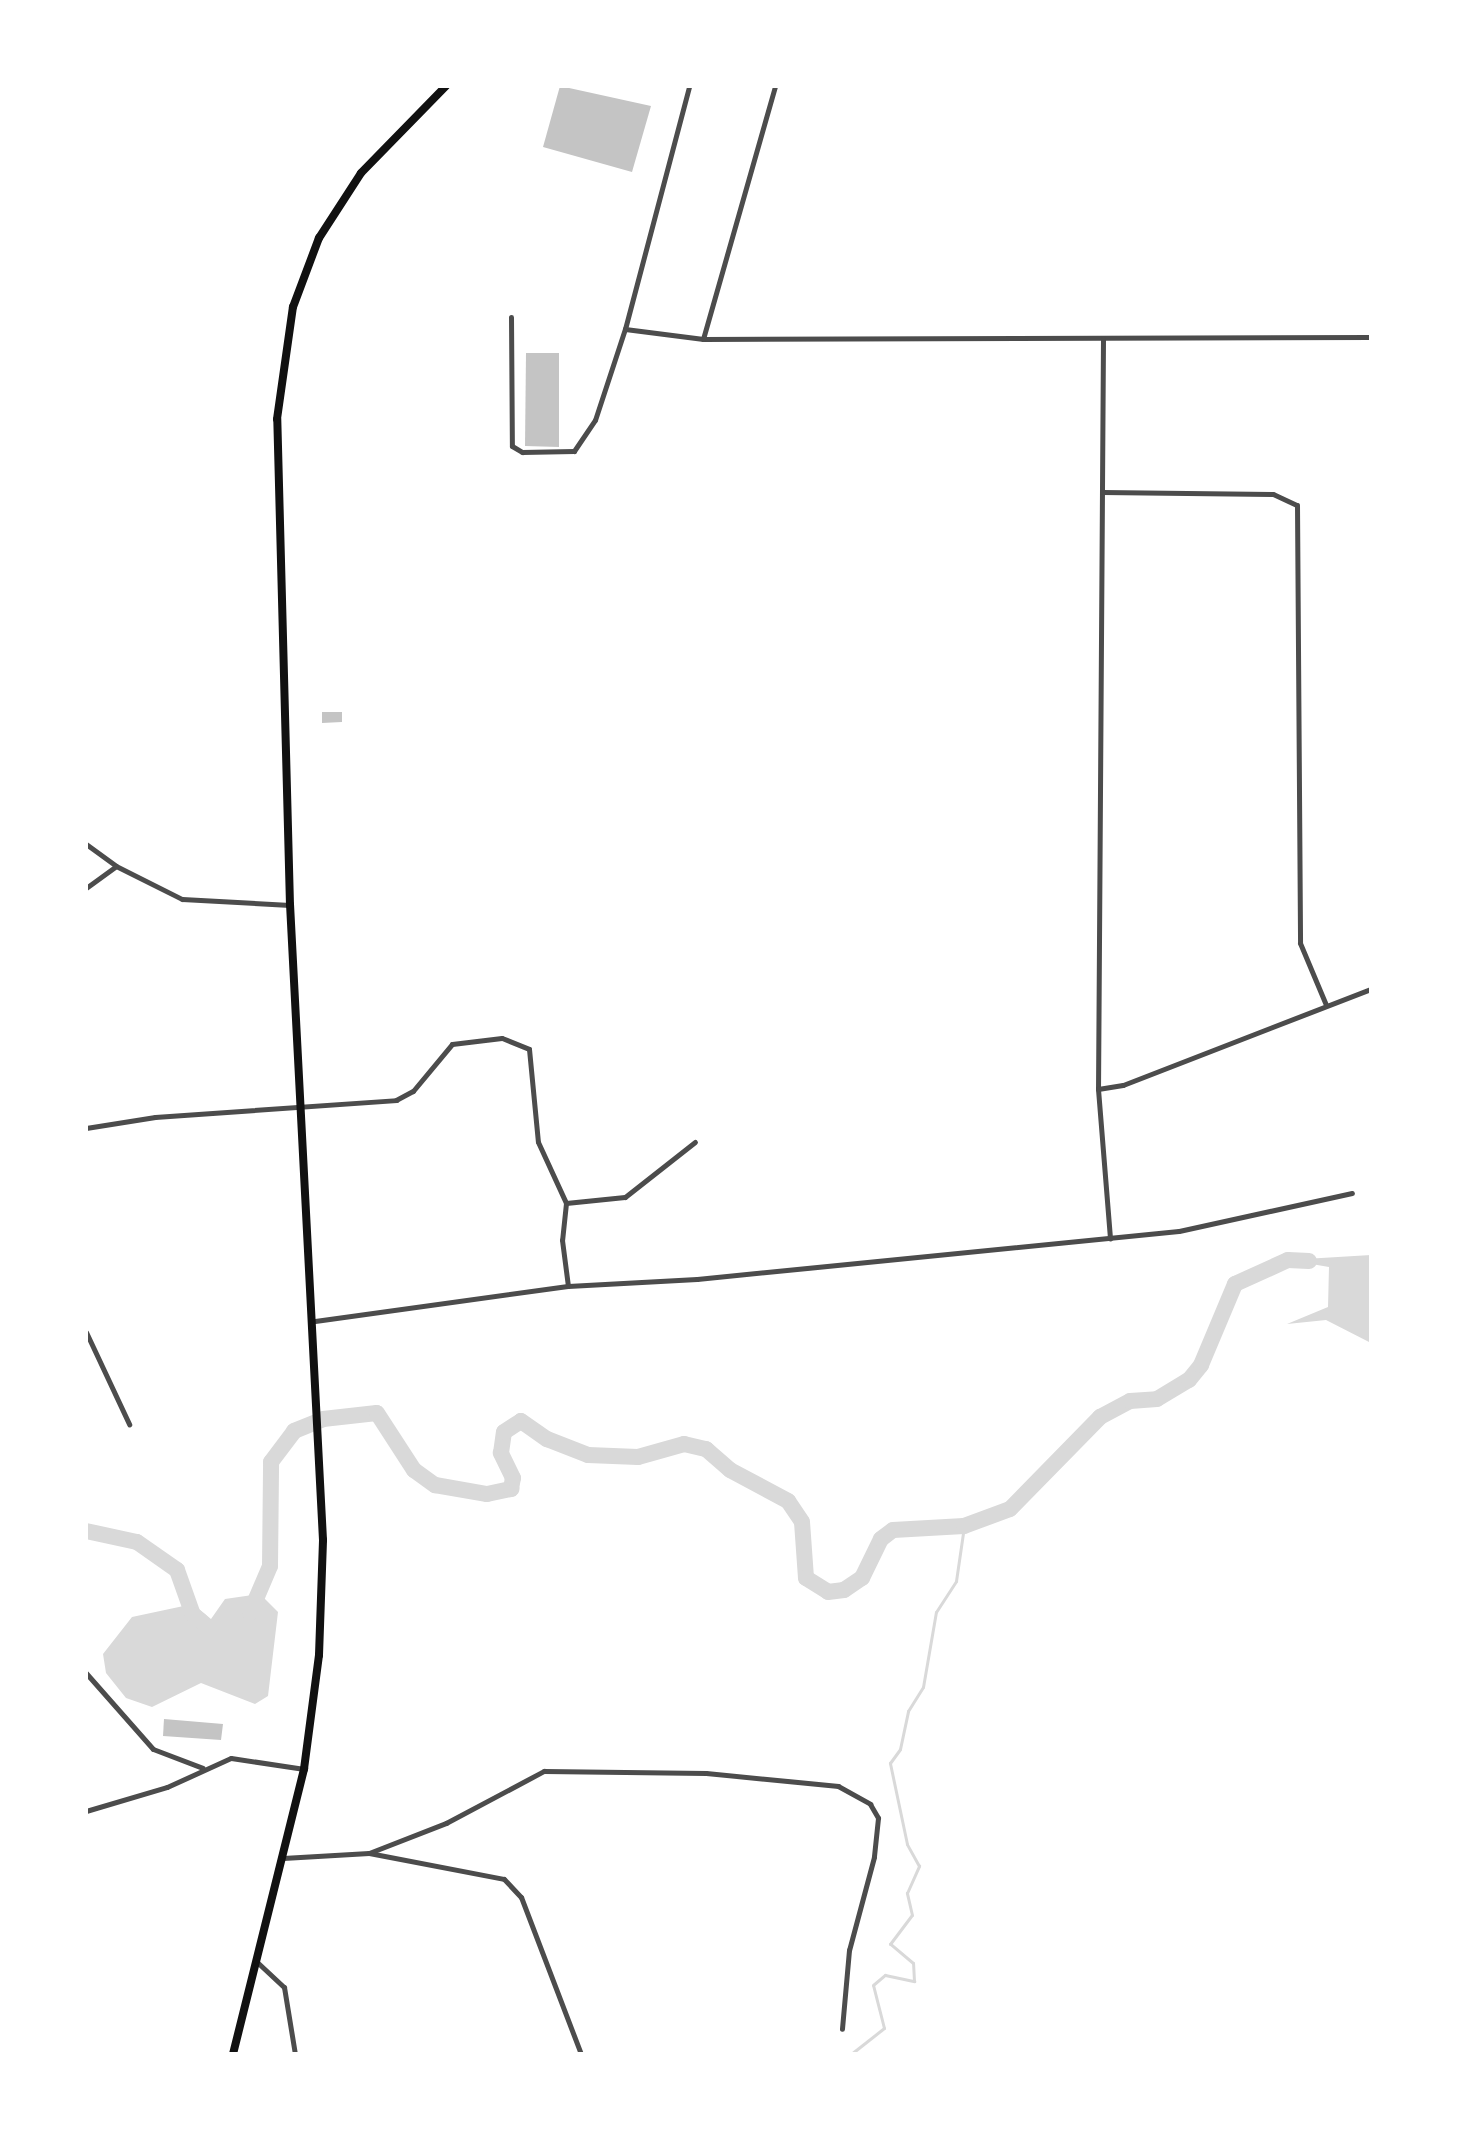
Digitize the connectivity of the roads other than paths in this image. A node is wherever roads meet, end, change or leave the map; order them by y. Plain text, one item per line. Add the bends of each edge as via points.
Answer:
1 (446, 86) edge
2 (689, 86) edge
3 (775, 86) edge
4 (511, 317) dead end
5 (625, 329) junction
6 (1371, 337) edge
7 (703, 339) junction
8 (1103, 339) junction
9 (1102, 492) junction
10 (86, 844) edge
11 (116, 866) junction
12 (86, 888) edge
13 (290, 905) junction
14 (1371, 989) edge
15 (1326, 1005) junction
16 (1098, 1089) junction
17 (300, 1110) junction
18 (86, 1128) edge
19 (695, 1142) dead end
20 (1352, 1193) dead end
21 (566, 1203) junction
22 (1110, 1239) junction
23 (568, 1286) junction
24 (315, 1321) junction
25 (86, 1332) edge
26 (129, 1424) dead end
27 (86, 1673) edge
28 (203, 1768) junction
29 (304, 1769) junction
30 (86, 1811) edge
31 (369, 1853) junction
32 (283, 1858) junction
33 (257, 1962) junction
34 (842, 2029) dead end
35 (233, 2054) edge
36 (295, 2054) edge
37 (581, 2054) edge

1 - 13 main road via 347,190 319,238 296,294 277,419
2 - 5 street
3 - 7 street
4 - 5 street via 512,443 522,452 578,449 595,420
5 - 7 street
6 - 8 street
7 - 8 street
8 - 9 street
9 - 15 street via 1273,494 1297,505 1300,943
9 - 16 street
10 - 11 street
11 - 12 street
11 - 13 street via 182,899
13 - 17 main road
14 - 15 street
15 - 16 street via 1123,1085
16 - 22 street
17 - 18 street via 155,1117
17 - 21 street via 396,1100 413,1091 452,1044 474,1038 522,1042 532,1056 538,1142
17 - 24 main road
19 - 21 street via 625,1197
20 - 22 street via 1179,1231
21 - 23 street via 562,1232
22 - 23 street via 697,1279
23 - 24 street
24 - 29 main road via 319,1655
25 - 26 street
27 - 28 street via 153,1749
28 - 29 street via 243,1756
28 - 30 street via 167,1787
29 - 32 main road
31 - 32 street
31 - 34 street via 446,1823 528,1775 564,1768 816,1783 859,1795 878,1818 874,1857 849,1950
31 - 37 street via 487,1873 514,1887
32 - 33 main road
33 - 35 main road
33 - 36 street via 284,1987

